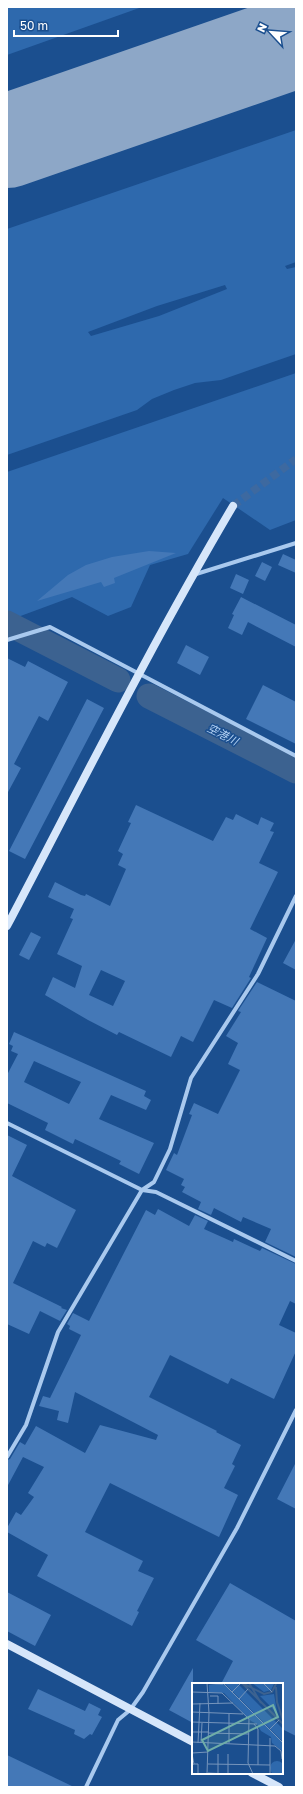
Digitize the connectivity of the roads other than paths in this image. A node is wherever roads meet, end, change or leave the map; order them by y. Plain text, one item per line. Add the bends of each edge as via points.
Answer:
1 (233, 506) tunnel mouth
2 (296, 542) edge
3 (192, 576) junction
4 (8, 640) edge
5 (139, 674) junction
6 (296, 756) edge
7 (296, 896) edge
8 (7, 926) edge
9 (7, 1123) edge
10 (142, 1190) junction
11 (296, 1261) edge
12 (296, 1410) edge
13 (7, 1457) edge
14 (7, 1644) edge
15 (130, 1710) junction
16 (192, 1741) edge
17 (254, 1774) edge
18 (86, 1787) edge
19 (279, 1787) edge

1 - 3 street
2 - 3 street
3 - 5 street
4 - 5 street via 50,627
5 - 6 street
5 - 8 street
7 - 10 street via 258,974 191,1078 170,1149 154,1182
9 - 10 street
10 - 11 street via 156,1192
10 - 13 street via 58,1332 26,1425
12 - 15 street via 237,1528 143,1692
14 - 15 street
15 - 16 street
15 - 18 street via 118,1720
17 - 19 street

